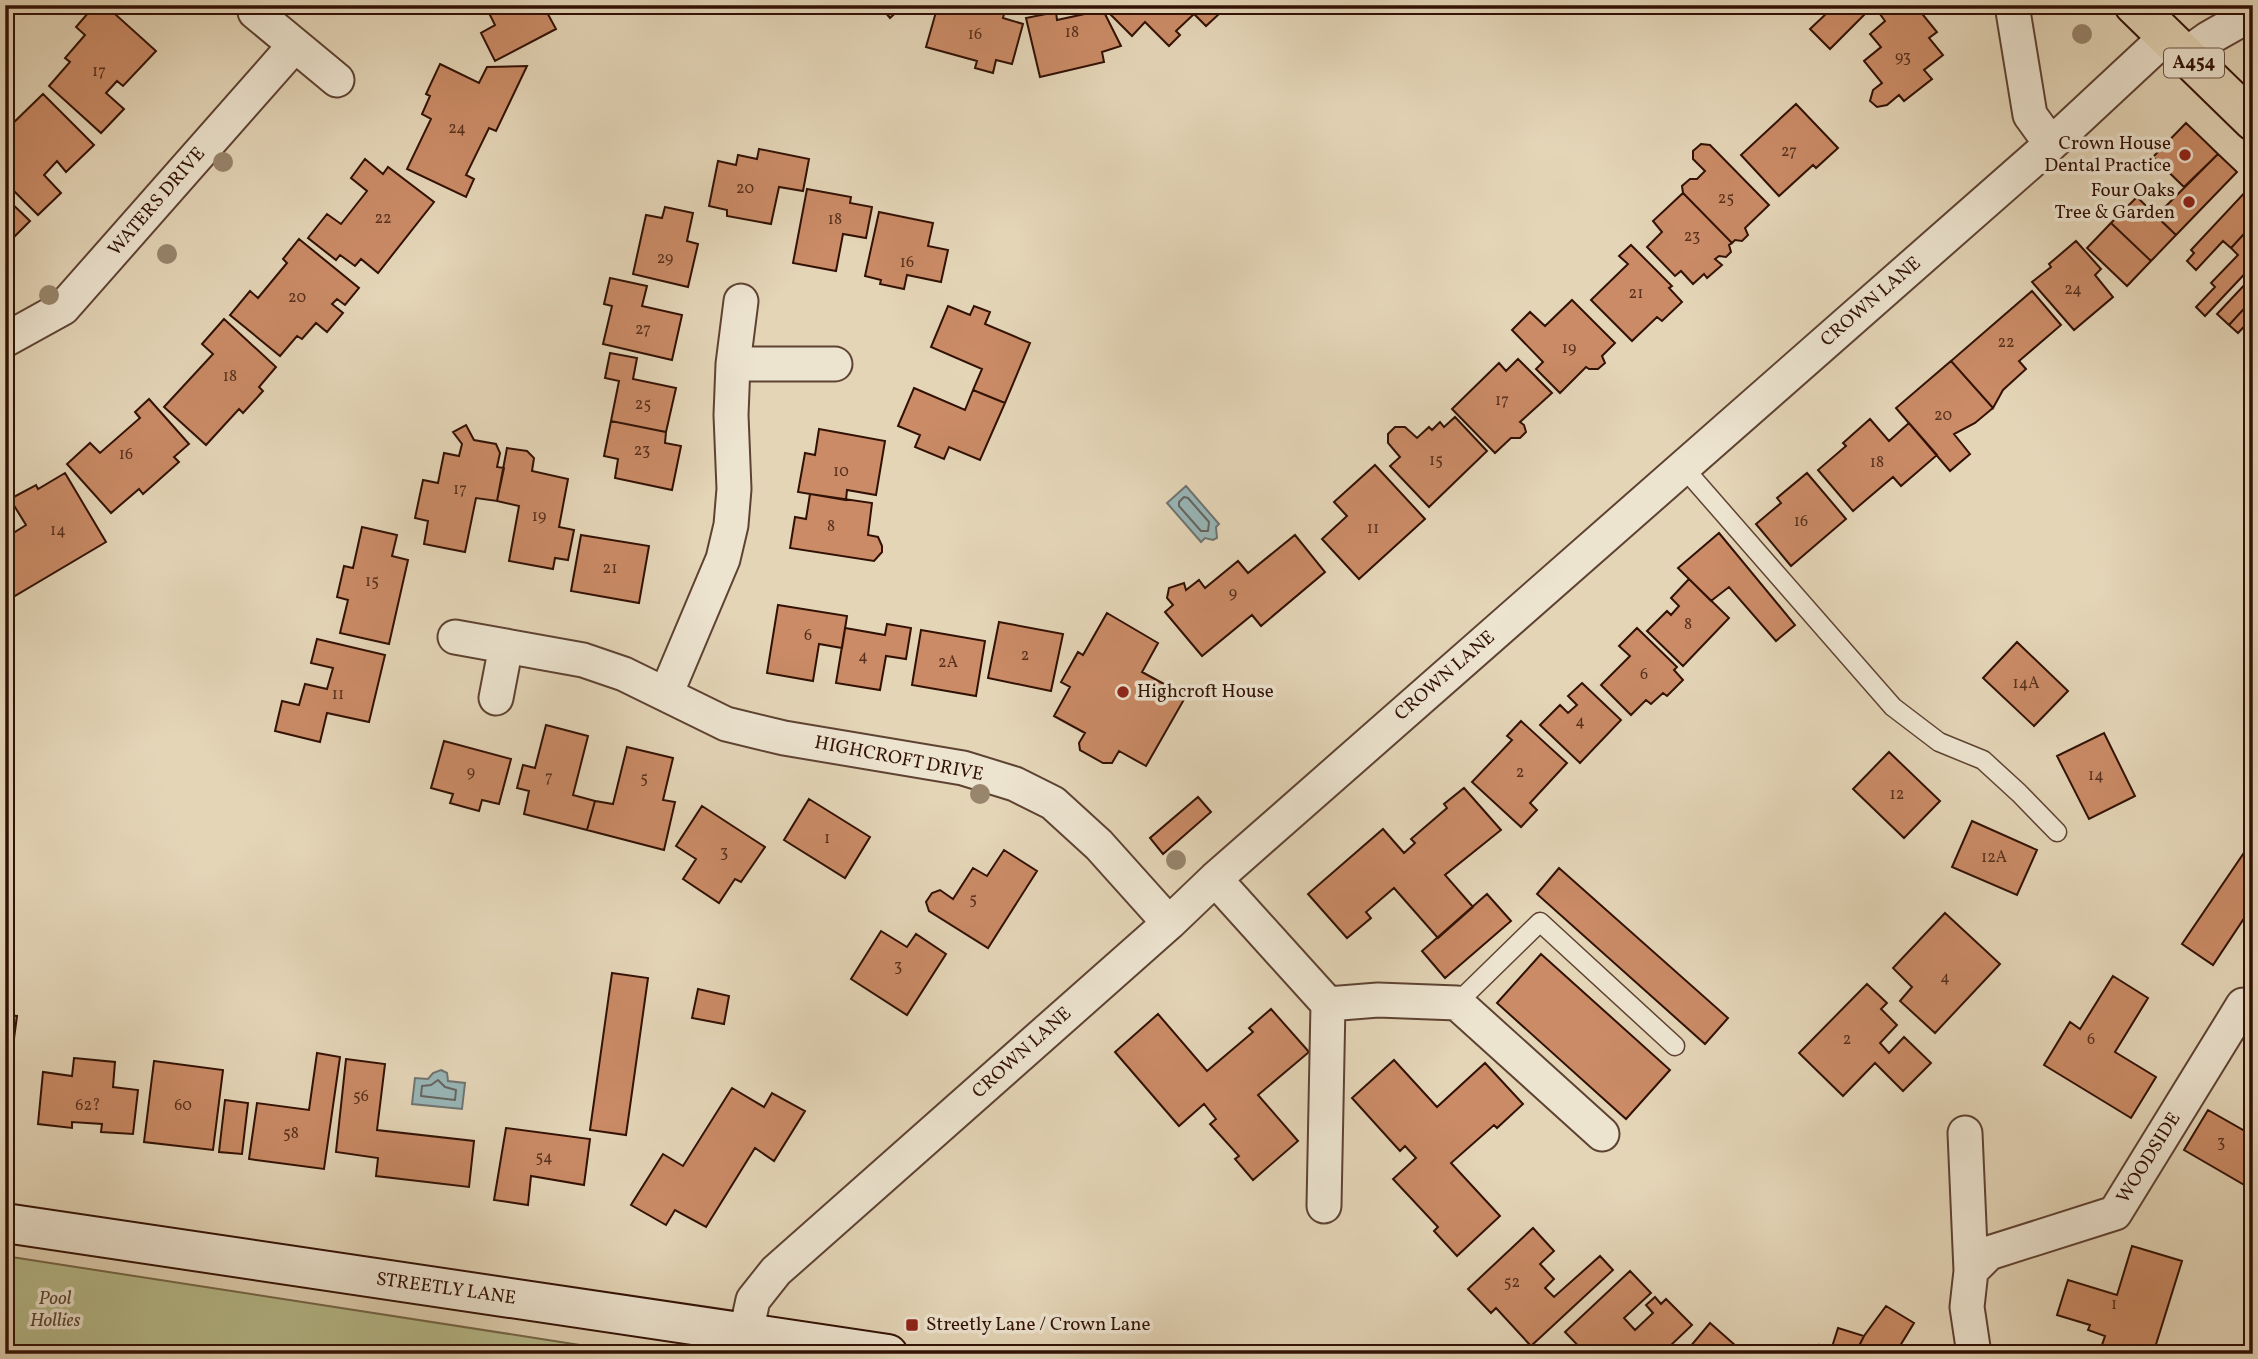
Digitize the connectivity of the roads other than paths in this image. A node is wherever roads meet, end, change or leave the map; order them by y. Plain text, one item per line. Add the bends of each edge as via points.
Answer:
1 (2012, 5) edge
2 (2134, 5) edge
3 (255, 12) dead end
4 (2249, 22) edge
5 (294, 46) junction
6 (2176, 46) junction
7 (337, 80) dead end
8 (2253, 121) edge
9 (2051, 144) junction
10 (741, 301) dead end
11 (5, 340) edge
12 (733, 363) junction
13 (835, 364) dead end
14 (1684, 467) junction
15 (455, 637) dead end
16 (506, 646) junction
17 (666, 694) junction
18 (496, 698) dead end
19 (2057, 832) dead end
20 (1215, 879) junction
21 (1169, 923) junction
22 (1457, 1003) junction
23 (1328, 1004) junction
24 (2243, 1005) dead end
25 (1675, 1046) dead end
26 (1965, 1133) dead end
27 (1602, 1134) dead end
28 (1324, 1206) dead end
29 (5, 1223) edge
30 (1971, 1271) junction
31 (746, 1332) junction
32 (888, 1354) edge
33 (1974, 1354) edge

1 - 9 street via 2030,114
2 - 6 main road, A454
3 - 5 street
4 - 6 street, CROWN LANE
5 - 7 street
5 - 11 street, WATERS DRIVE via 63,308
6 - 8 main road, A454
6 - 9 street, CROWN LANE
9 - 14 street, CROWN LANE
10 - 12 street
12 - 13 street
12 - 17 street via 731,526 723,559
14 - 19 lane via 1893,707 1938,742 1983,760
14 - 20 street, CROWN LANE
15 - 16 street, HIGHCROFT DRIVE
16 - 17 street, HIGHCROFT DRIVE via 583,660
16 - 18 street
17 - 21 street, HIGHCROFT DRIVE via 726,724 963,768 1015,784 1053,803
20 - 21 street, CROWN LANE
20 - 23 street
21 - 31 street, CROWN LANE via 776,1271 753,1300
22 - 23 street via 1378,1000
22 - 25 lane via 1540,922
22 - 27 street
23 - 28 street
24 - 30 street, WOODSIDE via 2115,1213 1989,1253
26 - 30 street
29 - 31 main road, STREETLY LANE
30 - 33 street via 1968,1307
31 - 32 main road, STREETLY LANE

